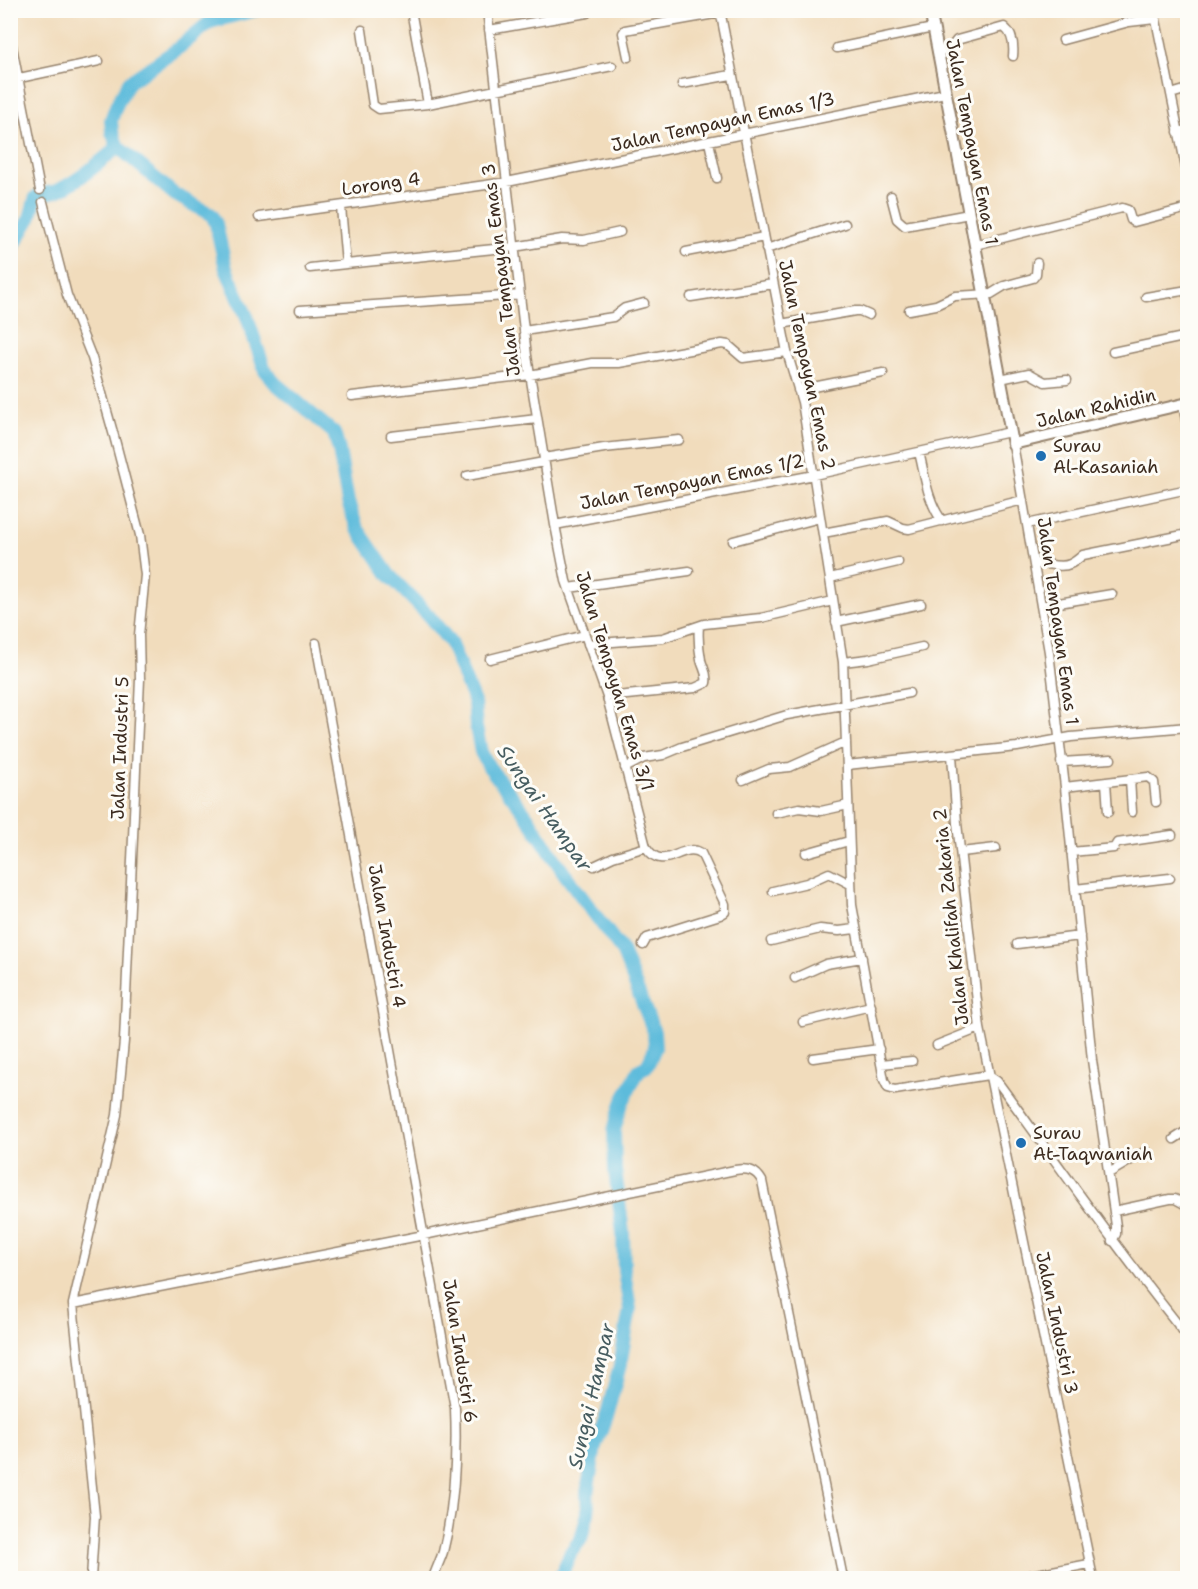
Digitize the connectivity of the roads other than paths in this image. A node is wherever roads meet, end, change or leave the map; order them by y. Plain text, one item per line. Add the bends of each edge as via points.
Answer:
1 (411, 10) edge
2 (487, 10) edge
3 (930, 10) edge
4 (720, 12) edge
5 (587, 13) dead end
6 (1154, 15) edge
7 (933, 28) junction
8 (362, 30) dead end
9 (489, 30) junction
10 (10, 36) edge
11 (1063, 40) dead end
12 (837, 48) dead end
13 (938, 51) junction
14 (1013, 56) dead end
15 (628, 57) dead end
16 (99, 61) dead end
17 (612, 66) dead end
18 (731, 75) junction
19 (15, 79) edge
20 (682, 84) dead end
21 (1188, 89) edge
22 (496, 90) junction
23 (945, 93) junction
24 (1171, 94) junction
25 (428, 104) junction
26 (1183, 131) edge
27 (744, 135) junction
28 (709, 142) junction
29 (717, 178) dead end
30 (1188, 178) edge
31 (507, 182) junction
32 (40, 190) dead end
33 (891, 196) dead end
34 (43, 202) dead end
35 (341, 207) junction
36 (1188, 208) edge
37 (969, 214) junction
38 (259, 218) dead end
39 (845, 225) dead end
40 (620, 232) dead end
41 (764, 237) junction
42 (975, 244) junction
43 (514, 248) junction
44 (766, 249) junction
45 (686, 252) dead end
46 (1037, 263) dead end
47 (346, 264) junction
48 (310, 268) dead end
49 (773, 284) junction
50 (1188, 290) edge
51 (520, 295) junction
52 (984, 295) junction
53 (691, 297) dead end
54 (1146, 297) dead end
55 (644, 303) dead end
56 (300, 310) dead end
57 (909, 310) dead end
58 (869, 315) dead end
59 (782, 324) junction
60 (524, 331) junction
61 (1188, 336) edge
62 (787, 352) junction
63 (1113, 352) dead end
64 (883, 373) dead end
65 (530, 375) junction
66 (1000, 379) junction
67 (1067, 380) dead end
68 (798, 390) junction
69 (351, 396) dead end
70 (1185, 404) edge
71 (537, 419) junction
72 (1188, 430) edge
73 (1010, 432) junction
74 (391, 436) dead end
75 (680, 440) dead end
76 (1013, 444) junction
77 (919, 452) junction
78 (544, 460) junction
79 (814, 475) junction
80 (467, 476) dead end
81 (1188, 489) edge
82 (1023, 500) junction
83 (820, 518) junction
84 (942, 520) junction
85 (1027, 524) junction
86 (555, 525) junction
87 (823, 533) junction
88 (1188, 534) edge
89 (733, 541) dead end
90 (898, 562) dead end
91 (1034, 563) junction
92 (689, 571) dead end
93 (830, 578) junction
94 (569, 588) junction
95 (1112, 594) dead end
96 (833, 601) junction
97 (921, 604) dead end
98 (1041, 606) junction
99 (836, 622) junction
100 (699, 626) junction
101 (586, 640) junction
102 (316, 643) dead end
103 (922, 647) dead end
104 (490, 659) dead end
105 (843, 662) junction
106 (909, 693) dead end
107 (607, 697) junction
108 (844, 705) junction
109 (1188, 727) edge
110 (1059, 740) junction
111 (846, 742) junction
112 (952, 755) junction
113 (1112, 759) dead end
114 (1061, 762) junction
115 (847, 765) junction
116 (625, 768) junction
117 (1130, 779) junction
118 (743, 780) dead end
119 (1106, 782) junction
120 (1065, 788) junction
121 (1156, 802) dead end
122 (848, 805) junction
123 (1108, 812) dead end
124 (1132, 812) dead end
125 (776, 813) dead end
126 (1172, 835) dead end
127 (849, 841) junction
128 (646, 847) junction
129 (996, 848) dead end
130 (961, 852) junction
131 (1071, 852) junction
132 (806, 853) dead end
133 (594, 866) dead end
134 (1170, 878) dead end
135 (850, 884) junction
136 (1075, 889) junction
137 (773, 891) dead end
138 (855, 929) junction
139 (1080, 936) junction
140 (771, 941) dead end
141 (1017, 944) dead end
142 (643, 945) dead end
143 (862, 958) junction
144 (795, 978) dead end
145 (871, 1006) junction
146 (803, 1022) dead end
147 (980, 1028) junction
148 (937, 1045) dead end
149 (879, 1048) junction
150 (813, 1058) dead end
151 (912, 1061) dead end
152 (881, 1064) junction
153 (988, 1075) junction
154 (1188, 1130) edge
155 (1174, 1139) dead end
156 (1146, 1151) dead end
157 (1108, 1173) junction
158 (1188, 1206) edge
159 (1114, 1211) junction
160 (424, 1235) junction
161 (1112, 1241) junction
162 (73, 1304) junction
163 (1188, 1320) edge
164 (1179, 1327) junction
165 (1188, 1337) edge
166 (1089, 1563) junction
167 (91, 1578) edge
168 (433, 1578) edge
169 (843, 1578) edge
170 (1016, 1578) edge
171 (1093, 1578) edge

1 - 25 street
2 - 9 street, Jalan Tempayan Emas 3
3 - 7 street, Jalan Tempayan Emas 1
4 - 15 street via 625,30
4 - 18 street, Jalan Tempayan Emas 2
5 - 9 street
6 - 11 street
6 - 24 street
7 - 12 street
7 - 13 street, Jalan Tempayan Emas 1
8 - 25 street via 374,105 379,109
9 - 22 street, Jalan Tempayan Emas 3
10 - 19 street
13 - 14 street via 952,48 957,40 1005,27 1010,33
13 - 23 street, Jalan Tempayan Emas 1
16 - 19 street
17 - 22 street
18 - 20 street
18 - 27 street, Jalan Tempayan Emas 2
19 - 32 street
21 - 24 street
22 - 25 street
22 - 31 street, Jalan Tempayan Emas 3
23 - 27 street, Jalan Tempayan Emas 1/3
23 - 37 street, Jalan Tempayan Emas 1
24 - 26 street
26 - 30 street
27 - 28 street, Jalan Tempayan Emas 1/3
27 - 41 street, Jalan Tempayan Emas 2
28 - 29 street
28 - 31 street, Jalan Tempayan Emas 1/3
31 - 35 street, Lorong 4
31 - 43 street, Jalan Tempayan Emas 3
33 - 37 street via 897,219 905,226
34 - 162 street, Jalan Industri 5 via 68,295 92,358 114,436 140,535 145,575 139,635 119,1096
35 - 38 street, Lorong 4
35 - 47 street
36 - 42 street via 1134,222 1122,207
37 - 42 street, Jalan Tempayan Emas 1
39 - 44 street
40 - 43 street
41 - 44 street, Jalan Tempayan Emas 2
41 - 45 street
42 - 52 street, Jalan Tempayan Emas 1
43 - 47 street
43 - 51 street, Jalan Tempayan Emas 3
44 - 49 street, Jalan Tempayan Emas 2
46 - 52 street via 1033,278
47 - 48 street
49 - 53 street
49 - 59 street, Jalan Tempayan Emas 2
50 - 54 street
51 - 56 street
51 - 60 street, Jalan Tempayan Emas 3
52 - 57 street via 956,296
52 - 66 street, Jalan Tempayan Emas 1
55 - 60 street via 625,308 613,317
58 - 59 street via 855,311
59 - 62 street, Jalan Tempayan Emas 2
60 - 65 street, Jalan Tempayan Emas 3
61 - 63 street
62 - 65 street via 743,358 722,344
62 - 68 street, Jalan Tempayan Emas 2
64 - 68 street
65 - 69 street
65 - 71 street, Jalan Tempayan Emas 3
66 - 67 street via 1029,373 1045,382
66 - 73 street, Jalan Tempayan Emas 1
68 - 79 street, Jalan Tempayan Emas 2
70 - 72 street
70 - 76 street, Jalan Rahidin
71 - 74 street
71 - 78 street, Jalan Tempayan Emas 3
73 - 76 street, Jalan Tempayan Emas 1
73 - 77 street, Jalan Tempayan Emas 1/2
75 - 78 street via 604,448
76 - 82 street, Jalan Tempayan Emas 1
77 - 79 street, Jalan Tempayan Emas 1/2
77 - 84 street via 933,509
78 - 80 street
78 - 86 street, Jalan Tempayan Emas 3
79 - 83 street, Jalan Tempayan Emas 2
79 - 86 street, Jalan Tempayan Emas 1/2
81 - 85 street
82 - 84 street
82 - 85 street, Jalan Tempayan Emas 1
83 - 87 street, Jalan Tempayan Emas 2
83 - 89 street
84 - 87 street via 909,529 888,521
85 - 91 street, Jalan Tempayan Emas 1
86 - 94 street, Jalan Tempayan Emas 3/1
87 - 93 street, Jalan Tempayan Emas 2
88 - 91 street via 1083,555 1062,566
90 - 93 street
91 - 98 street, Jalan Tempayan Emas 1
92 - 94 street
93 - 96 street, Jalan Tempayan Emas 2
94 - 101 street, Jalan Tempayan Emas 3/1
95 - 98 street
96 - 99 street, Jalan Tempayan Emas 2
96 - 100 street via 761,618
97 - 99 street
98 - 110 street, Jalan Tempayan Emas 1
99 - 105 street, Jalan Tempayan Emas 2
100 - 101 street via 663,638
100 - 107 street via 706,683 695,688
101 - 104 street
101 - 107 street, Jalan Tempayan Emas 3/1
102 - 160 street, Jalan Industri 4
103 - 105 street
105 - 108 street, Jalan Tempayan Emas 2
106 - 108 street
107 - 116 street, Jalan Tempayan Emas 3/1
108 - 111 street, Jalan Tempayan Emas 2
108 - 116 street via 787,715 644,758
109 - 110 street
110 - 112 street
110 - 114 street, Jalan Tempayan Emas 1
111 - 115 street, Jalan Tempayan Emas 2
111 - 118 street via 790,767 769,769
112 - 115 street
112 - 130 street, Jalan Khalifah Zakaria 2
113 - 114 street
114 - 120 street, Jalan Tempayan Emas 1
115 - 122 street, Jalan Tempayan Emas 2
116 - 128 street, Jalan Tempayan Emas 3/1
117 - 119 street
117 - 121 street via 1153,779
117 - 124 street
119 - 120 street
119 - 123 street
120 - 131 street, Jalan Tempayan Emas 1
122 - 125 street
122 - 127 street, Jalan Tempayan Emas 2
126 - 131 street via 1117,843 1113,848
127 - 132 street
127 - 135 street, Jalan Tempayan Emas 2
128 - 133 street
128 - 142 street via 660,859 689,850 701,853 726,908 720,915 647,938
129 - 130 street
130 - 147 street, Jalan Khalifah Zakaria 2
131 - 136 street, Jalan Tempayan Emas 1
134 - 136 street
135 - 137 street via 829,873
135 - 138 street, Jalan Tempayan Emas 2
136 - 139 street, Jalan Tempayan Emas 1
138 - 140 street via 820,929
138 - 143 street, Jalan Tempayan Emas 2
139 - 141 street
139 - 157 street, Jalan Tempayan Emas 1
143 - 144 street via 826,964
143 - 145 street, Jalan Tempayan Emas 2
145 - 146 street
145 - 149 street, Jalan Tempayan Emas 2
147 - 148 street
147 - 153 street, Jalan Khalifah Zakaria 2
149 - 150 street
149 - 152 street, Jalan Tempayan Emas 2
151 - 152 street
152 - 153 street, Jalan Tempayan Emas 2 via 888,1088 895,1090
153 - 161 street via 997,1081 1041,1139
153 - 166 street, Jalan Industri 3
154 - 155 street
156 - 157 street
157 - 159 street, Jalan Tempayan Emas 1
158 - 159 street via 1170,1199
159 - 161 street, Jalan Tempayan Emas 1 via 1117,1232
160 - 162 street
160 - 168 street, Jalan Industri 6 via 455,1408 455,1492 442,1555
160 - 169 street via 744,1169 759,1175
161 - 164 street
162 - 167 street via 95,1516
163 - 164 street
164 - 165 street
166 - 170 street
166 - 171 street, Jalan Industri 3

